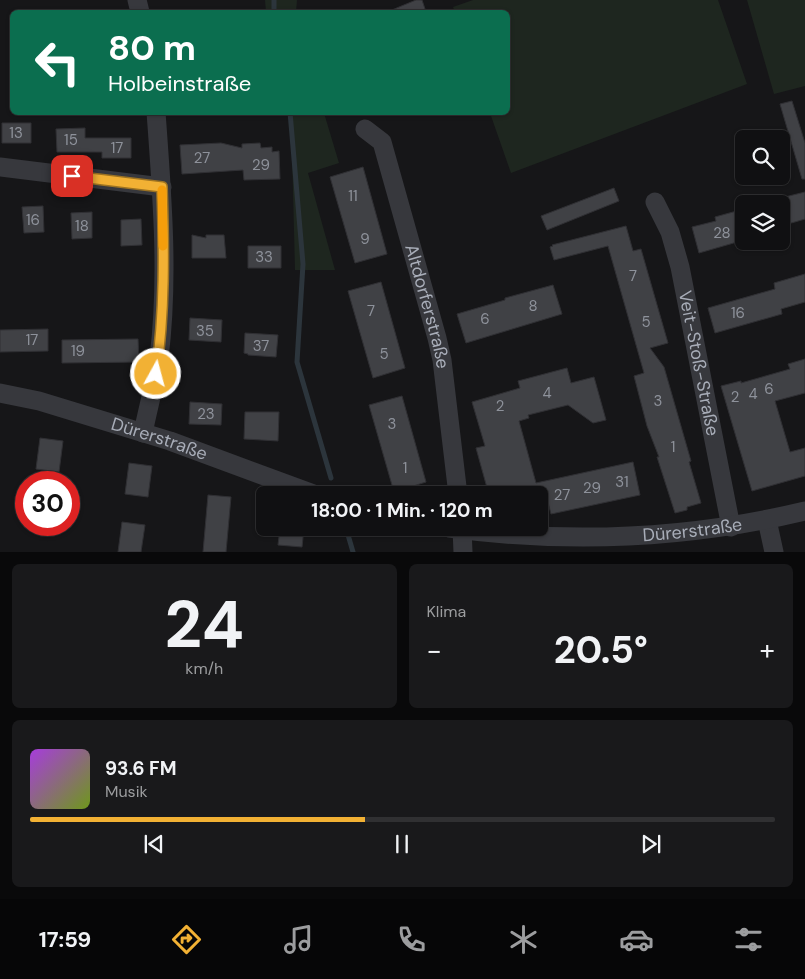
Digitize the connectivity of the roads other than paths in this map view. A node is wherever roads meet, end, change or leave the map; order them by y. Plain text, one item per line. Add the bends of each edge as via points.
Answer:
1 (156, 115) edge
2 (365, 129) dead end
3 (0, 167) edge
4 (162, 187) junction
5 (655, 202) dead end
6 (0, 393) edge
7 (143, 432) junction
8 (292, 486) edge
9 (457, 486) edge
10 (805, 510) edge
11 (767, 520) junction
12 (731, 527) junction
13 (460, 536) edge
14 (526, 536) edge
15 (618, 544) edge
16 (463, 552) edge
17 (774, 552) edge

1 - 4 street
2 - 9 street, Altdorferstraße via 382,142 438,338
3 - 4 street
4 - 7 street via 162,316 156,374
5 - 12 street, Veit-Stoß-Straße via 670,232 680,267
6 - 7 street, Dürerstraße via 39,401
7 - 8 street, Dürerstraße
10 - 11 street, Dürerstraße
11 - 12 street, Dürerstraße
11 - 17 street, Dürerstraße
12 - 15 street, Dürerstraße
13 - 16 street, Dürerstraße
14 - 15 street, Dürerstraße

